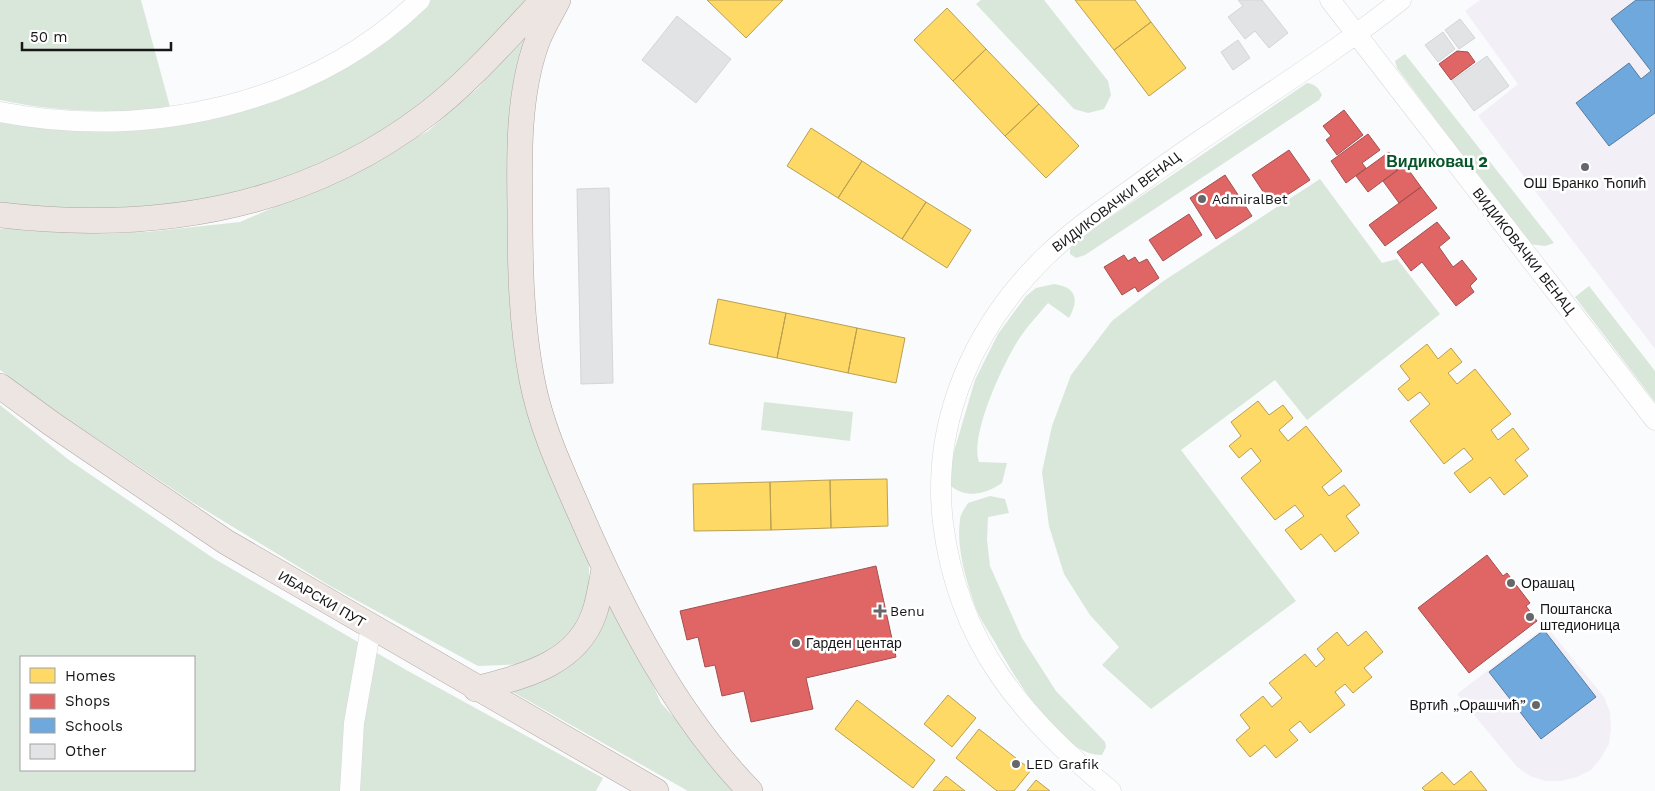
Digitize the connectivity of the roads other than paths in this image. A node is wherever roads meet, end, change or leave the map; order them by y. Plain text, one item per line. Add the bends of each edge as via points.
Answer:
1 (420, 0) edge
2 (544, 0) edge
3 (558, 0) edge
4 (1330, 0) edge
5 (1401, 0) edge
6 (1356, 35) junction
7 (0, 112) edge
8 (0, 215) edge
9 (0, 386) edge
10 (1655, 420) edge
11 (604, 569) junction
12 (371, 627) junction
13 (476, 689) junction
14 (350, 791) edge
15 (656, 791) edge
16 (750, 791) edge
17 (1111, 791) edge

1 - 7 street via 352,51 283,87 235,104 174,118 135,121 31,118
2 - 8 main road via 476,70 428,113 400,133 317,180 250,203 185,215 117,222 41,220
3 - 11 main road via 537,42 523,105 521,296 532,381 543,424
4 - 6 street, ВИДИКОВАЧКИ ВЕНАЦ
5 - 6 street, ВИДИКОВАЧКИ ВЕНАЦ
6 - 10 street, ВИДИКОВАЧКИ ВЕНАЦ
6 - 17 street, ВИДИКОВАЧКИ ВЕНАЦ via 1183,151 1047,254 991,322 976,346 958,390 943,449 941,488 949,556 965,612 984,653 1020,705
9 - 12 main road, ИБАРСКИ ПУТ via 226,542
11 - 13 main road via 594,615 574,646 560,659 538,671
11 - 16 main road via 684,707 714,750
12 - 13 main road, ИБАРСКИ ПУТ
12 - 14 street via 354,723
13 - 15 main road, ИБАРСКИ ПУТ

